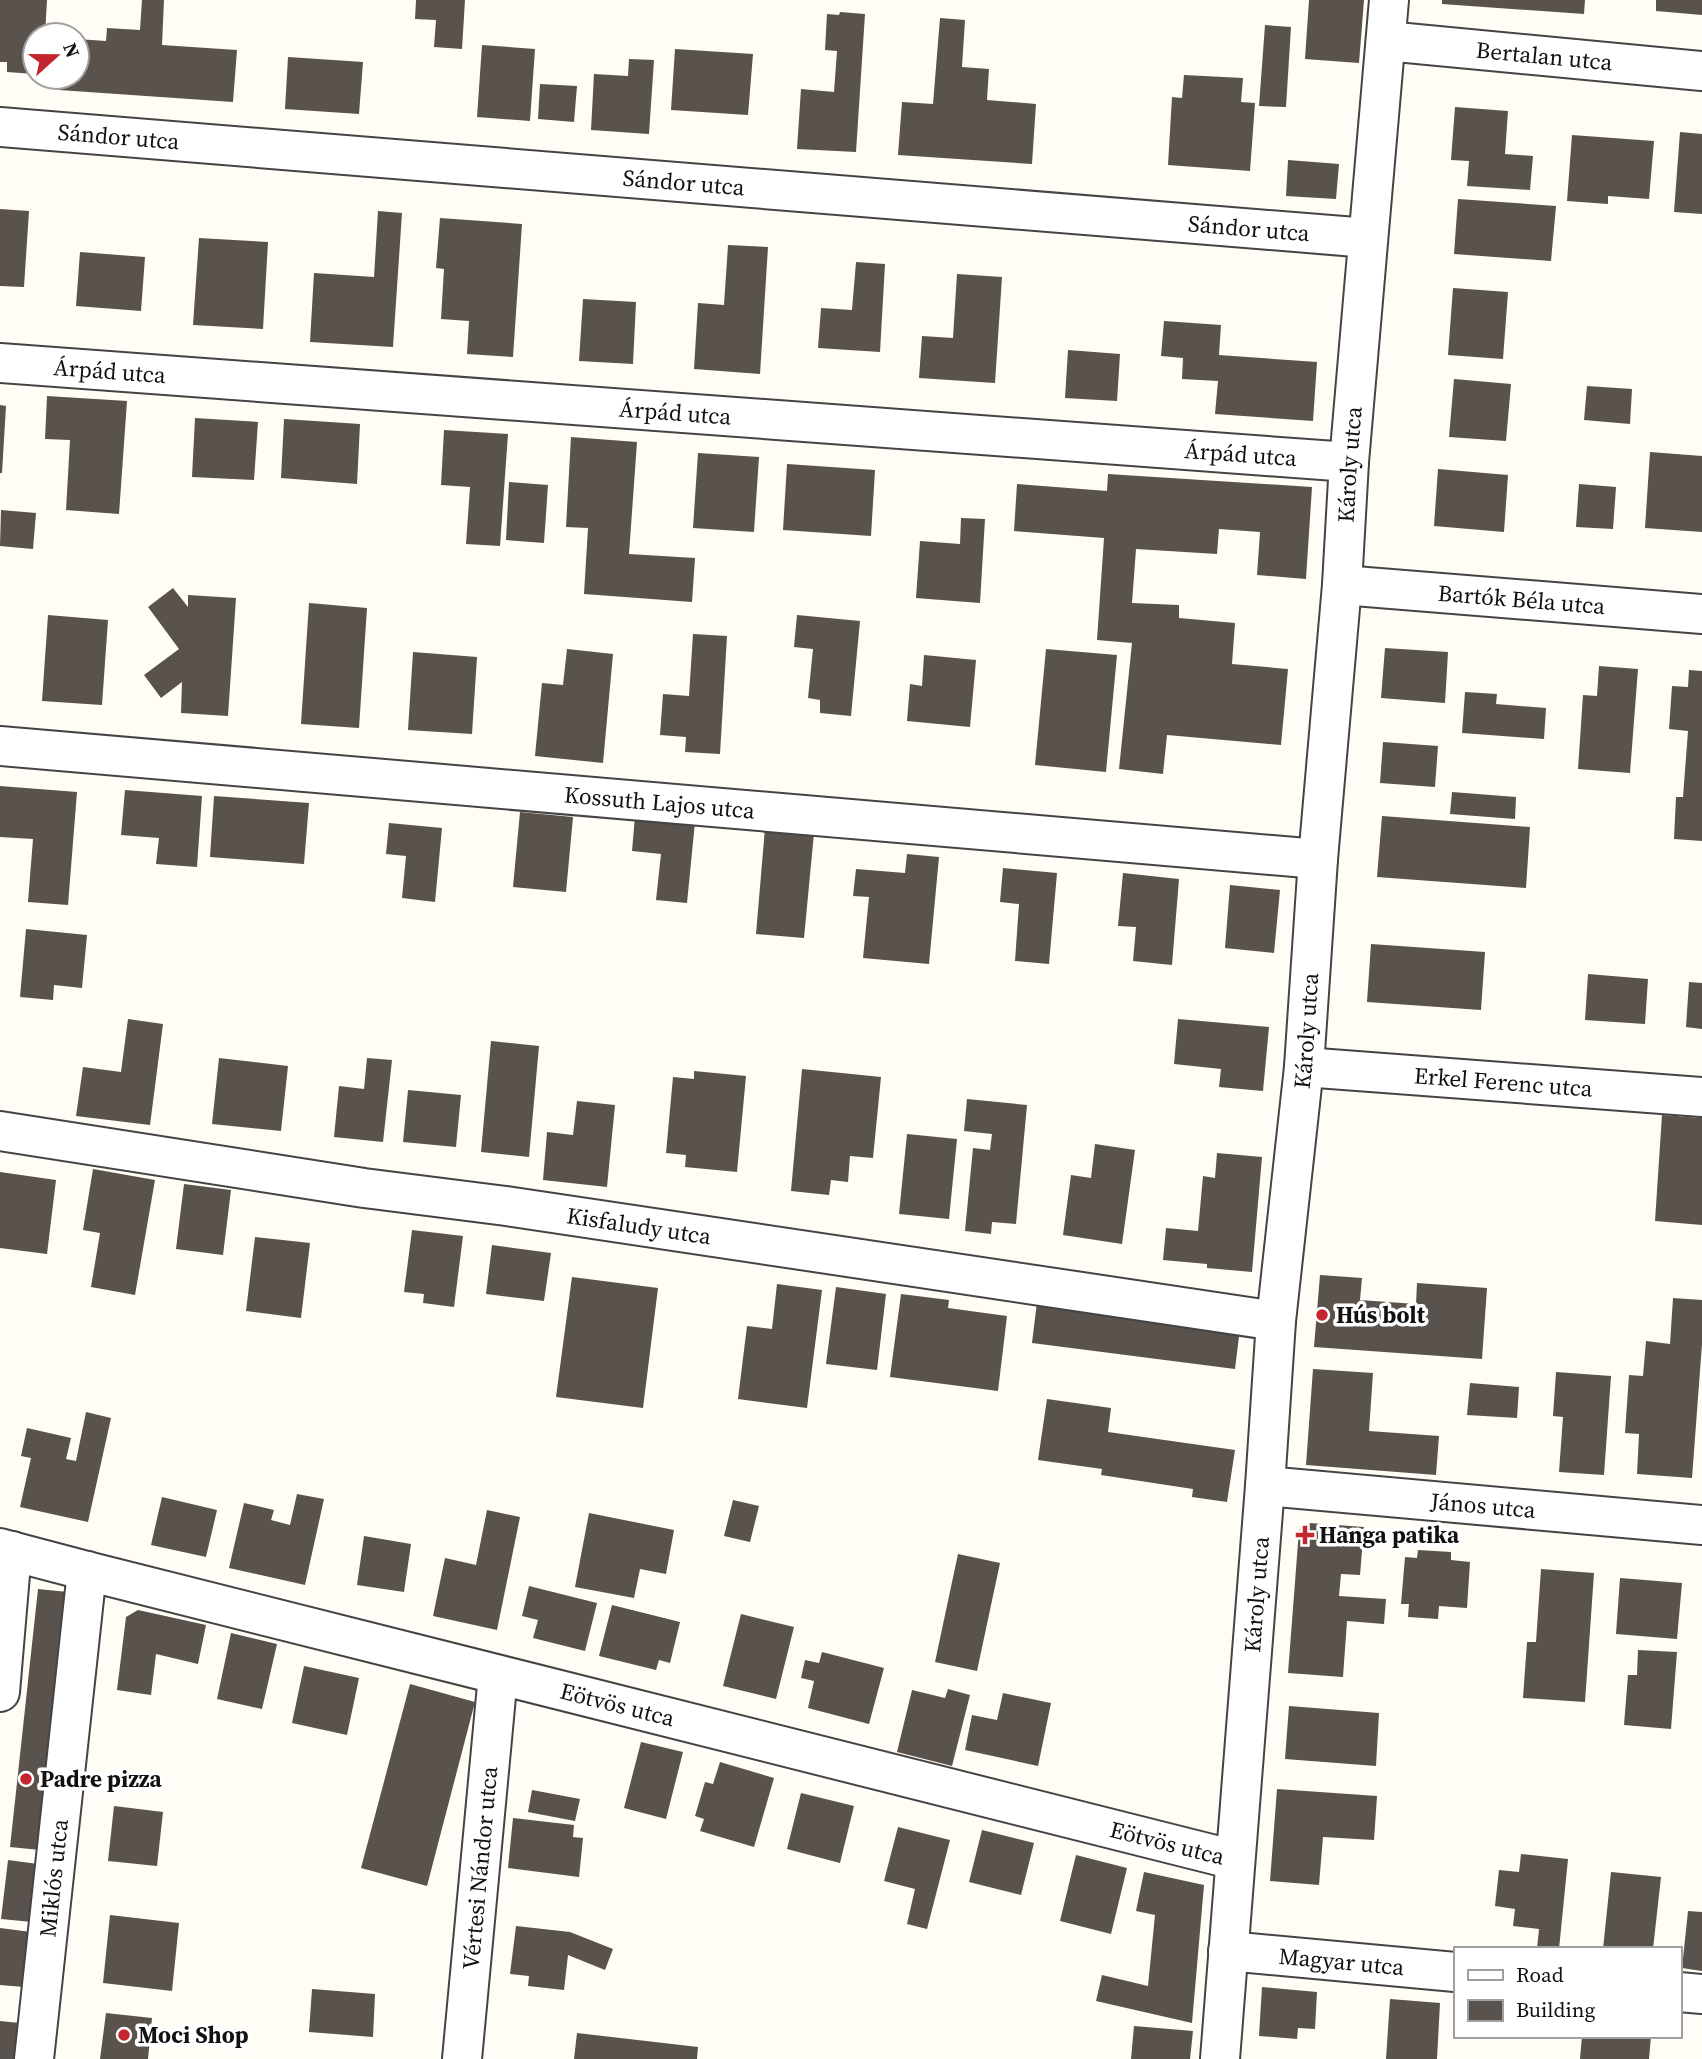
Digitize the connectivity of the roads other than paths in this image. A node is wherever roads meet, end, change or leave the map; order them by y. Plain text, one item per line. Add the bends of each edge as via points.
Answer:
1 (1389, 0) edge
2 (1386, 41) junction
3 (1702, 71) edge
4 (0, 127) edge
5 (1368, 238) junction
6 (0, 363) edge
7 (1349, 463) junction
8 (1342, 585) junction
9 (1702, 614) edge
10 (0, 746) edge
11 (1318, 859) junction
12 (1304, 1067) junction
13 (1702, 1097) edge
14 (0, 1131) edge
15 (1276, 1321) junction
16 (1265, 1486) junction
17 (1702, 1525) edge
18 (6, 1549) edge
19 (86, 1571) junction
20 (498, 1675) junction
21 (0, 1692) edge
22 (1235, 1860) junction
23 (1227, 1951) junction
24 (1454, 1972) edge
25 (1681, 1992) edge
26 (1702, 1994) edge
27 (34, 2059) edge
28 (462, 2059) edge
29 (1220, 2059) edge

1 - 2 street, Károly utca
2 - 3 street, Bertalan utca
2 - 5 street, Károly utca
4 - 5 street, Sándor utca
5 - 7 street, Károly utca
6 - 7 street, Árpád utca
7 - 8 street, Károly utca
8 - 9 street, Bartók Béla utca
8 - 11 street, Károly utca
10 - 11 street, Kossuth Lajos utca
11 - 12 street, Károly utca
12 - 13 street, Erkel Ferenc utca
12 - 15 street, Károly utca
14 - 15 street, Kisfaludy utca
15 - 16 street, Károly utca
16 - 17 street, János utca
16 - 22 street, Károly utca
18 - 19 street, Eötvös utca
18 - 21 street
19 - 20 street, Eötvös utca
19 - 27 street, Miklós utca
20 - 22 street, Eötvös utca
20 - 28 street, Vértesi Nándor utca
22 - 23 street, Károly utca
23 - 24 street, Magyar utca
23 - 29 street, Károly utca
25 - 26 street

